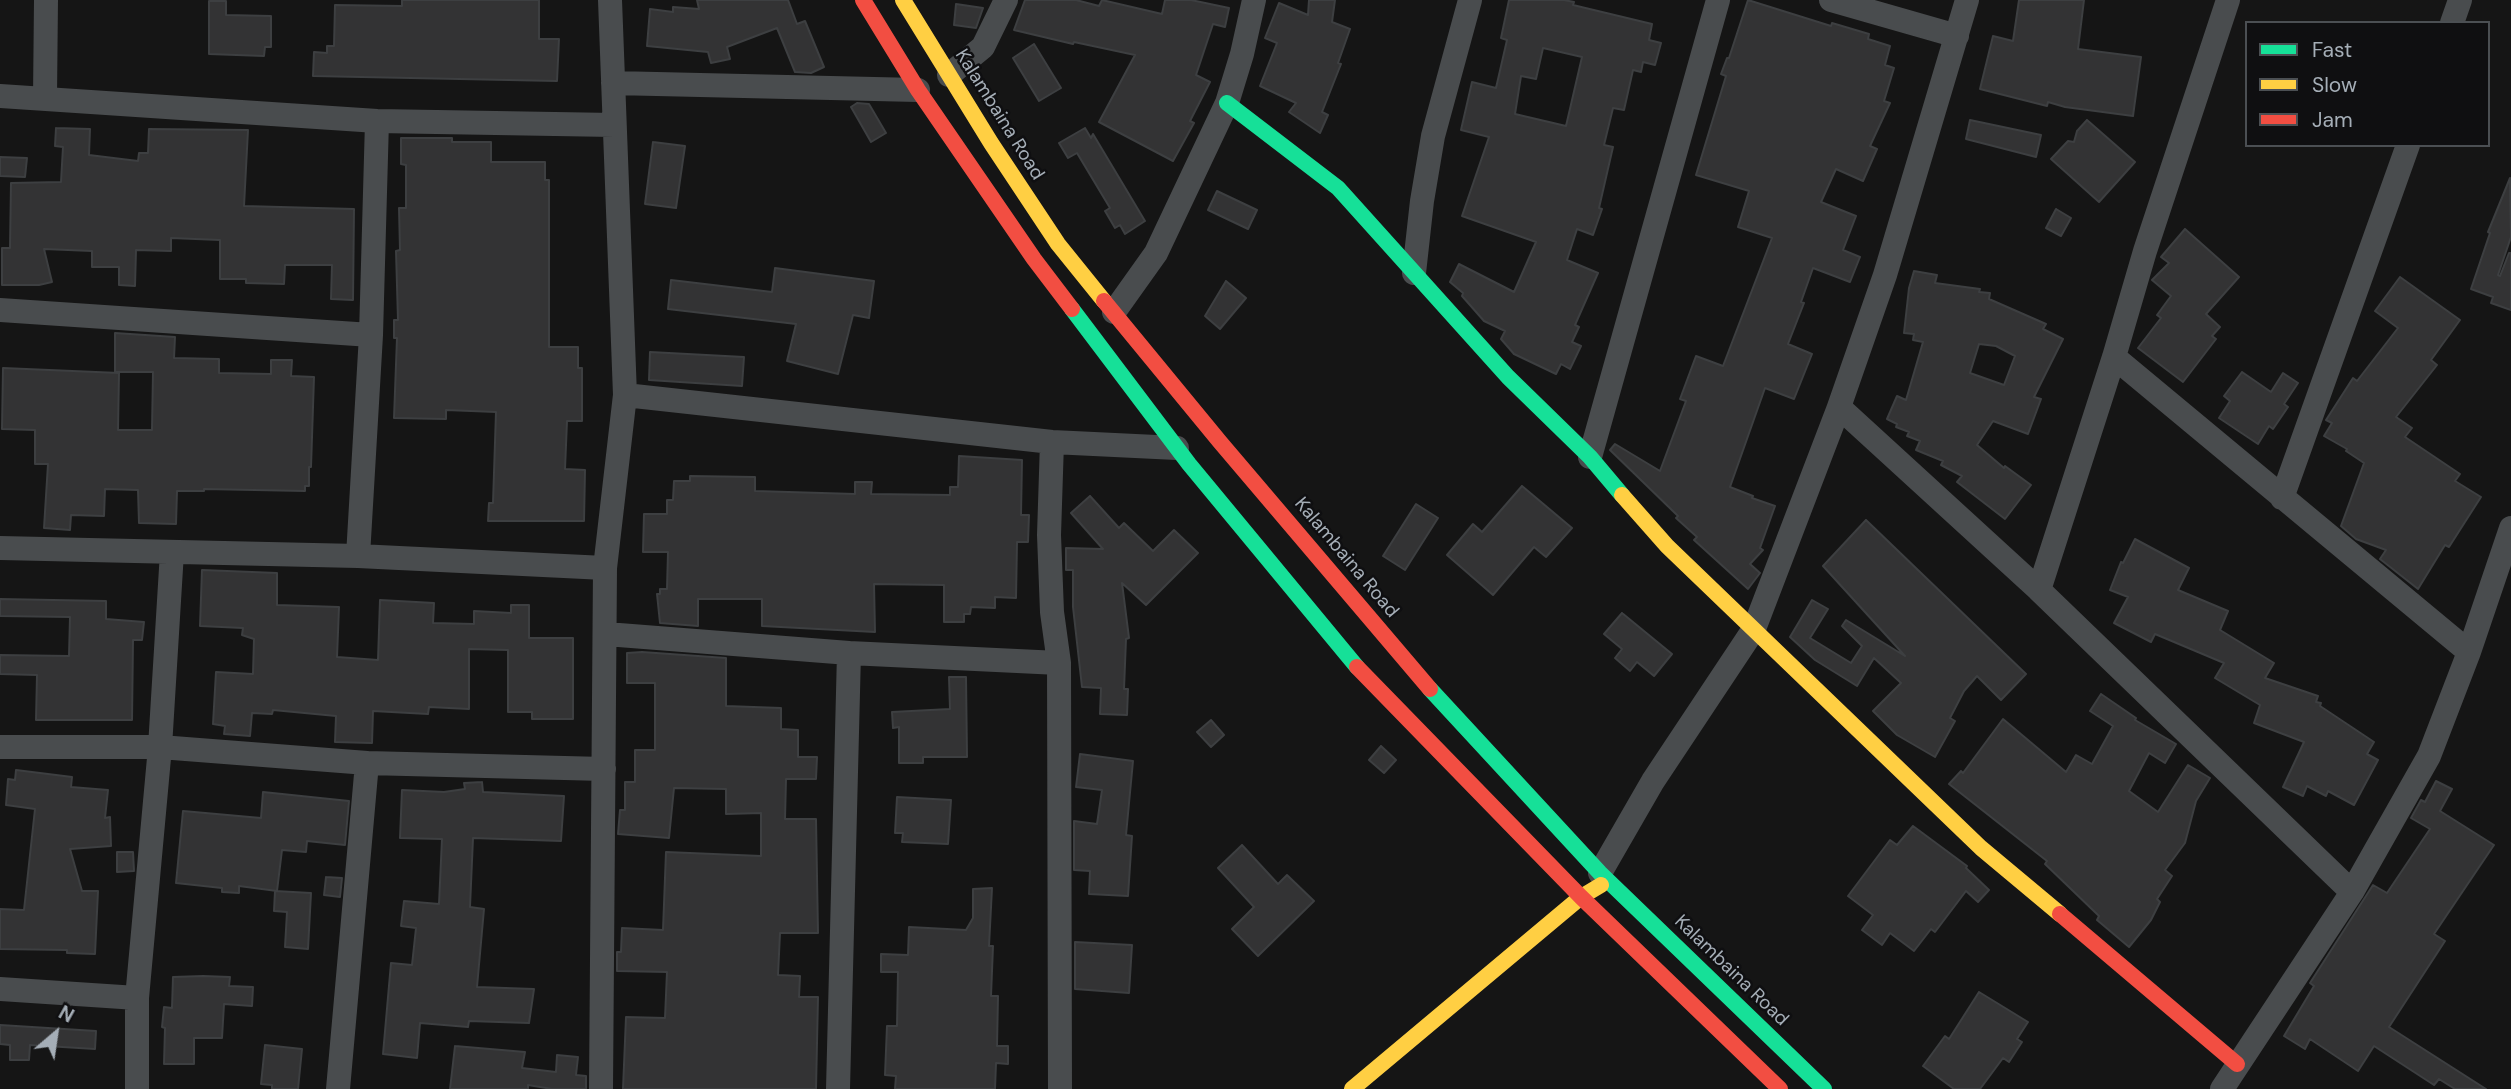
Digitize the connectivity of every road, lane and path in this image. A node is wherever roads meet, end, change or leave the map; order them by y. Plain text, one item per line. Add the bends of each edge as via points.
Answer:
1 (46, 0) edge
2 (610, 0) edge
3 (863, 0) edge
4 (904, 0) edge
5 (1006, 0) edge
6 (1254, 0) edge
7 (1470, 0) edge
8 (1718, 0) edge
9 (1831, 0) edge
10 (1967, 0) edge
11 (2228, 0) edge
12 (2460, 0) edge
13 (2453, 21) edge
14 (1957, 36) junction
15 (949, 75) junction
16 (613, 83) junction
17 (918, 90) junction
18 (0, 96) edge
19 (45, 97) junction
20 (1227, 103) junction
21 (377, 121) junction
22 (614, 125) junction
23 (2407, 147) edge
24 (1414, 273) junction
25 (0, 310) edge
26 (1114, 313) junction
27 (371, 335) junction
28 (2113, 357) junction
29 (625, 395) junction
30 (1839, 407) junction
31 (1052, 442) junction
32 (1177, 449) junction
33 (1590, 457) junction
34 (2282, 498) junction
35 (2511, 528) edge
36 (0, 548) edge
37 (172, 552) junction
38 (358, 556) junction
39 (605, 568) junction
40 (2039, 590) junction
41 (1754, 629) junction
42 (606, 634) junction
43 (2469, 652) junction
44 (849, 653) junction
45 (1059, 663) junction
46 (0, 747) edge
47 (160, 747) junction
48 (367, 763) junction
49 (604, 769) junction
50 (1604, 877) junction
51 (2352, 892) junction
52 (1581, 897) junction
53 (0, 989) edge
54 (136, 998) junction
55 (2237, 1064) junction
56 (137, 1089) edge
57 (338, 1089) edge
58 (601, 1089) edge
59 (838, 1089) edge
60 (1060, 1089) edge
61 (1352, 1089) edge
62 (1780, 1089) edge
63 (1824, 1089) edge
64 (2222, 1089) edge

1 - 19 street
2 - 16 street
3 - 17 main road
4 - 15 main road, Kalambaina Road
5 - 15 street via 983,47
6 - 20 street
7 - 24 street via 1433,136
8 - 33 street
9 - 14 street
10 - 14 street
11 - 28 street
12 - 13 street
14 - 30 street via 1885,275
15 - 26 main road, Kalambaina Road via 1058,244
16 - 17 street
16 - 22 street
17 - 32 main road via 1034,259
18 - 19 street
19 - 21 street
20 - 24 main road via 1338,188
20 - 26 street via 1156,253
21 - 22 street
21 - 27 street
22 - 29 street
23 - 34 street
24 - 33 main road via 1508,377
25 - 27 street
26 - 50 main road, Kalambaina Road via 1445,707
27 - 38 street
28 - 34 street
28 - 40 street
29 - 31 street
29 - 39 street
30 - 40 street
30 - 41 street
31 - 32 street
31 - 45 street via 1049,535
32 - 52 main road via 1356,666
33 - 41 main road via 1667,547
34 - 43 street
35 - 43 street
36 - 37 street
37 - 38 street
37 - 47 street
38 - 39 street
39 - 42 street
40 - 51 street
41 - 50 street via 1653,781
41 - 55 main road via 1981,848
42 - 44 street
42 - 49 street
43 - 51 street via 2429,756
44 - 45 street
44 - 59 street
45 - 60 street
46 - 47 street
47 - 48 street
47 - 54 street
48 - 49 street
48 - 57 street
49 - 58 street
50 - 52 main road
50 - 63 main road, Kalambaina Road
51 - 55 street
52 - 61 main road
52 - 62 main road
53 - 54 street
54 - 56 street
55 - 64 street

